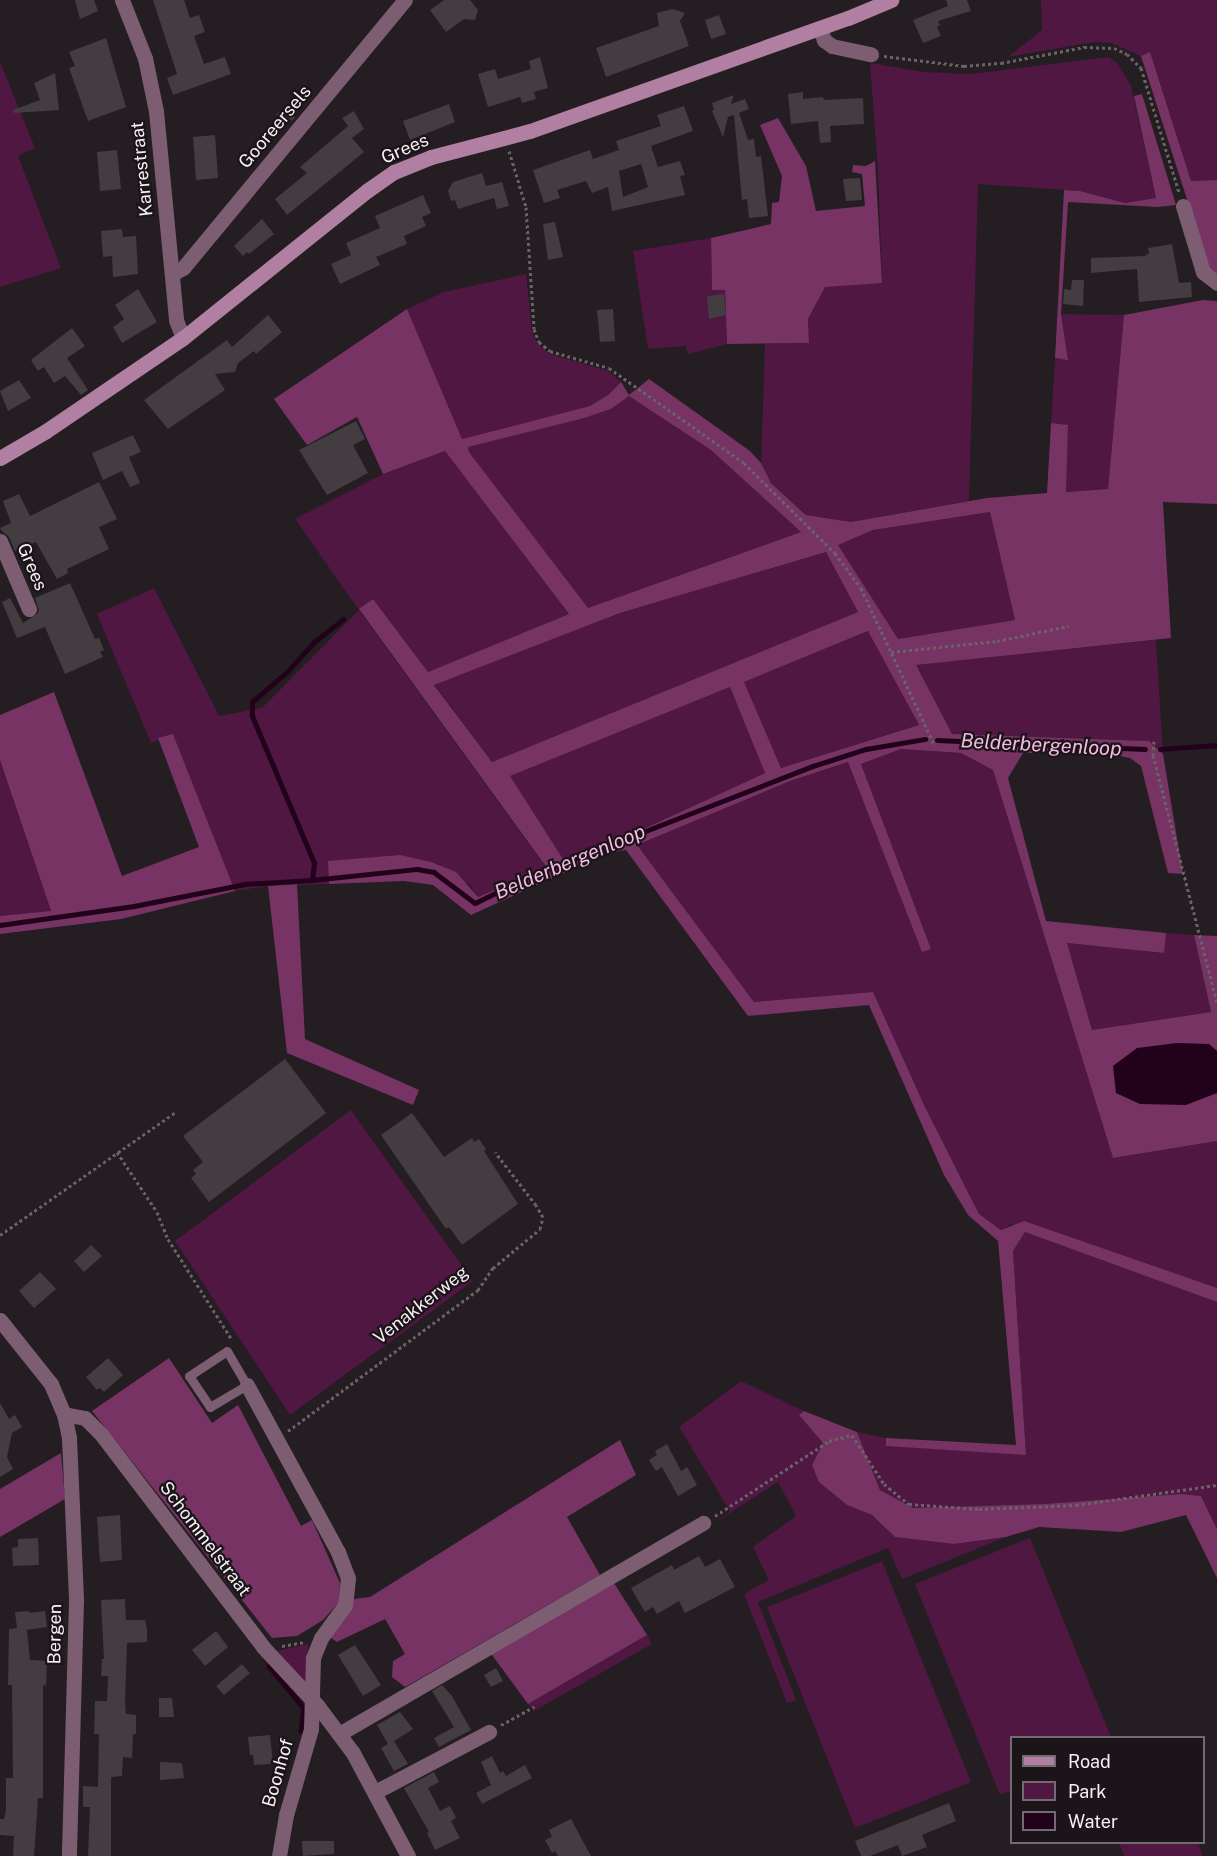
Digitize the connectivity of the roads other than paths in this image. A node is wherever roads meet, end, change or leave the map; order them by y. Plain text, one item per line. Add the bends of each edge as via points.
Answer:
1 (122, 0) edge
2 (405, 0) edge
3 (891, 0) edge
4 (820, 28) junction
5 (871, 54) road end
6 (1184, 206) road end
7 (172, 274) junction
8 (1217, 284) edge
9 (183, 338) junction
10 (0, 458) edge
11 (0, 542) edge
12 (29, 609) dead end
13 (0, 1320) edge
14 (247, 1385) junction
15 (64, 1414) junction
16 (703, 1523) road end
17 (313, 1700) junction
18 (489, 1732) road end
19 (339, 1734) junction
20 (375, 1792) junction
21 (69, 1856) edge
22 (279, 1856) edge
23 (408, 1856) edge

1 - 7 street, Karrestraat via 145,58 156,111
2 - 7 street, Gooreersels via 183,268
3 - 4 street, Grees
4 - 5 street via 824,40 832,46
4 - 9 street, Grees via 505,138 431,157 394,172
6 - 8 street via 1203,272
7 - 9 street, Karrestraat via 176,320
9 - 10 street, Grees
11 - 12 street, Grees
13 - 15 street via 51,1384
14 - 14 lane via 227,1351 189,1376 210,1407
14 - 17 street via 338,1552 348,1578 345,1605 321,1638 313,1658
15 - 17 street, Schommelstraat via 85,1418 101,1434 264,1647
15 - 21 street, Bergen via 71,1470 76,1601
16 - 19 street
17 - 19 street, Schommelstraat
17 - 22 street, Boonhof via 311,1729 286,1815
18 - 20 street
19 - 20 street, Schommelstraat
20 - 23 street, Schommelstraat

